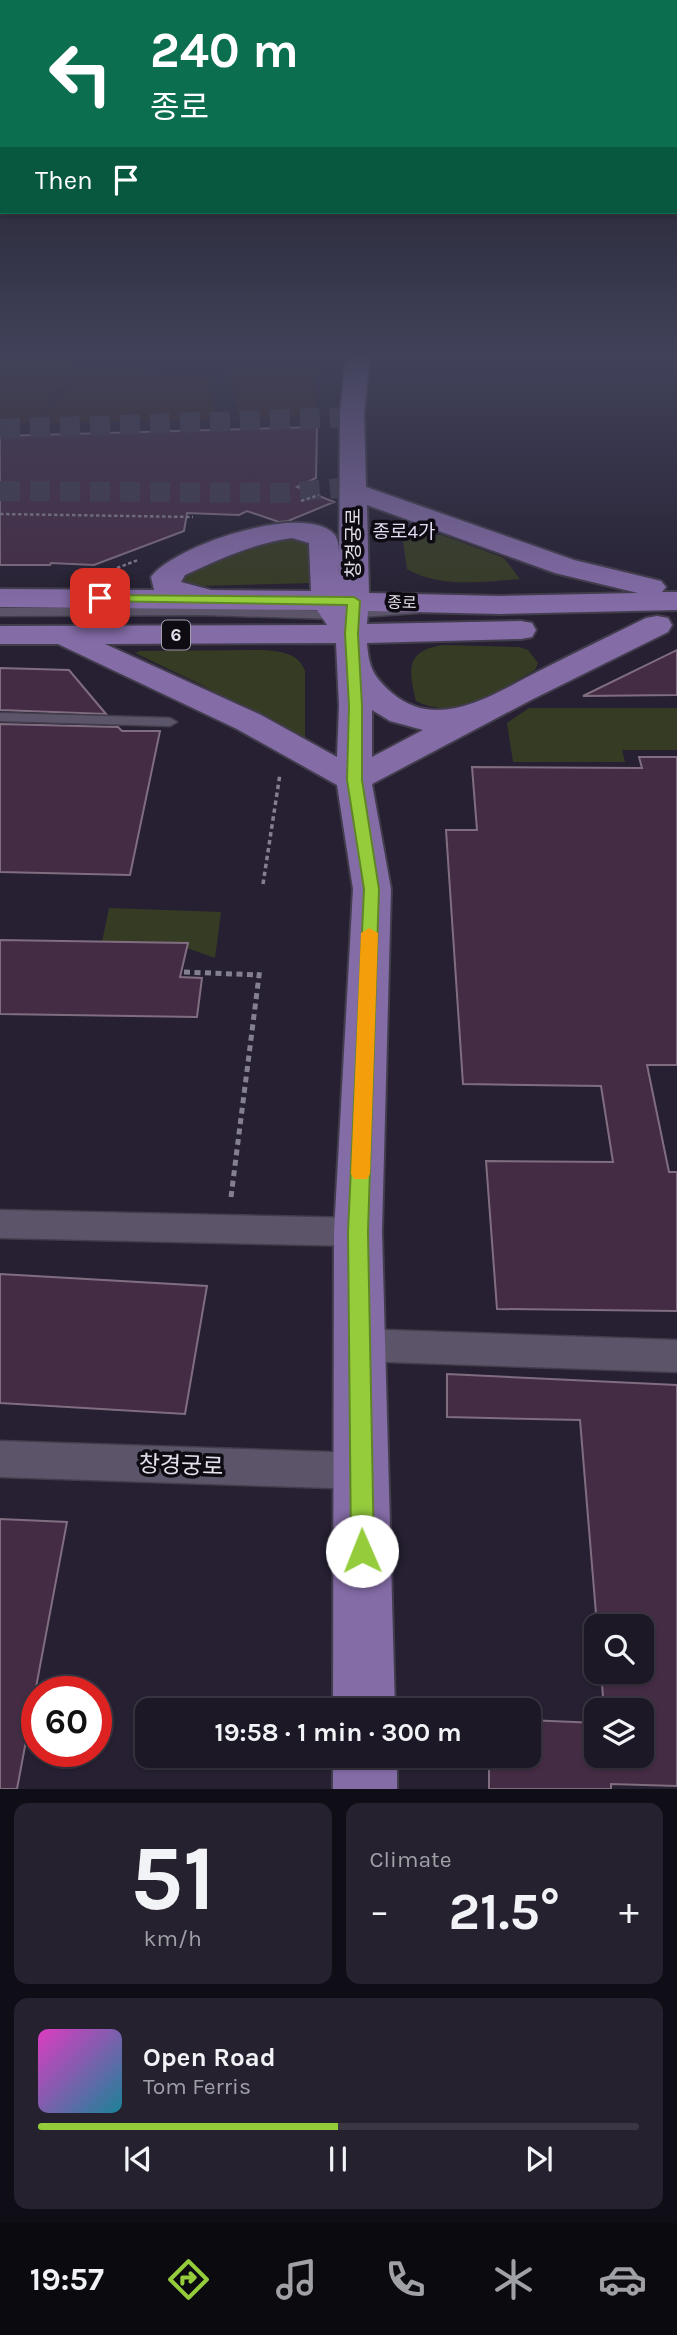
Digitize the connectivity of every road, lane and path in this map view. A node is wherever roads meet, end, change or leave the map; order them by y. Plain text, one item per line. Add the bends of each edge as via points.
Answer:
1 (352, 439) edge
2 (353, 491) junction
3 (0, 514) edge
4 (193, 517) dead end
5 (677, 591) edge
6 (0, 598) edge
7 (253, 599) junction
8 (0, 612) edge
9 (344, 613) junction
10 (670, 617) edge
11 (481, 631) junction
12 (0, 635) edge
13 (60, 635) junction
14 (354, 670) junction
15 (0, 717) edge
16 (170, 722) dead end
17 (280, 772) dead end
18 (354, 780) junction
19 (263, 884) dead end
20 (184, 972) dead end
21 (0, 1224) edge
22 (227, 1229) junction
23 (358, 1232) junction
24 (359, 1345) junction
25 (677, 1356) edge
26 (0, 1459) edge
27 (361, 1471) junction
28 (365, 1698) edge
29 (365, 1768) edge
30 (365, 1789) edge

1 - 2 main road, 창경궁로
2 - 5 main road via 565,567
2 - 9 main road, 창경궁로
3 - 4 path
6 - 7 main road, 종로 / 6
7 - 9 main road, 종로 / 6
7 - 9 main road via 180,593 164,581 175,569 209,554 275,531 302,529 323,539 324,582
8 - 9 lane
9 - 10 main road, 종로 / 6 via 500,605
9 - 11 main road, 종로 / 6
9 - 13 main road, 종로 / 6
9 - 14 main road, 창경궁로
10 - 11 main road, 종로 / 6
10 - 18 main road
11 - 14 main road via 529,642 540,649 546,667 533,680 470,714 437,720 394,713
12 - 13 main road, 종로 / 6
13 - 18 main road via 249,722
14 - 18 main road, 창경궁로
15 - 16 lane
17 - 19 path
18 - 23 main road, 창경궁로 via 372,889
20 - 22 path via 259,972
21 - 22 street
22 - 23 street
23 - 24 main road, 창경궁로
24 - 25 street
24 - 27 main road, 창경궁로
26 - 27 street, 창경궁로
27 - 28 main road, 창경궁로
29 - 30 main road

